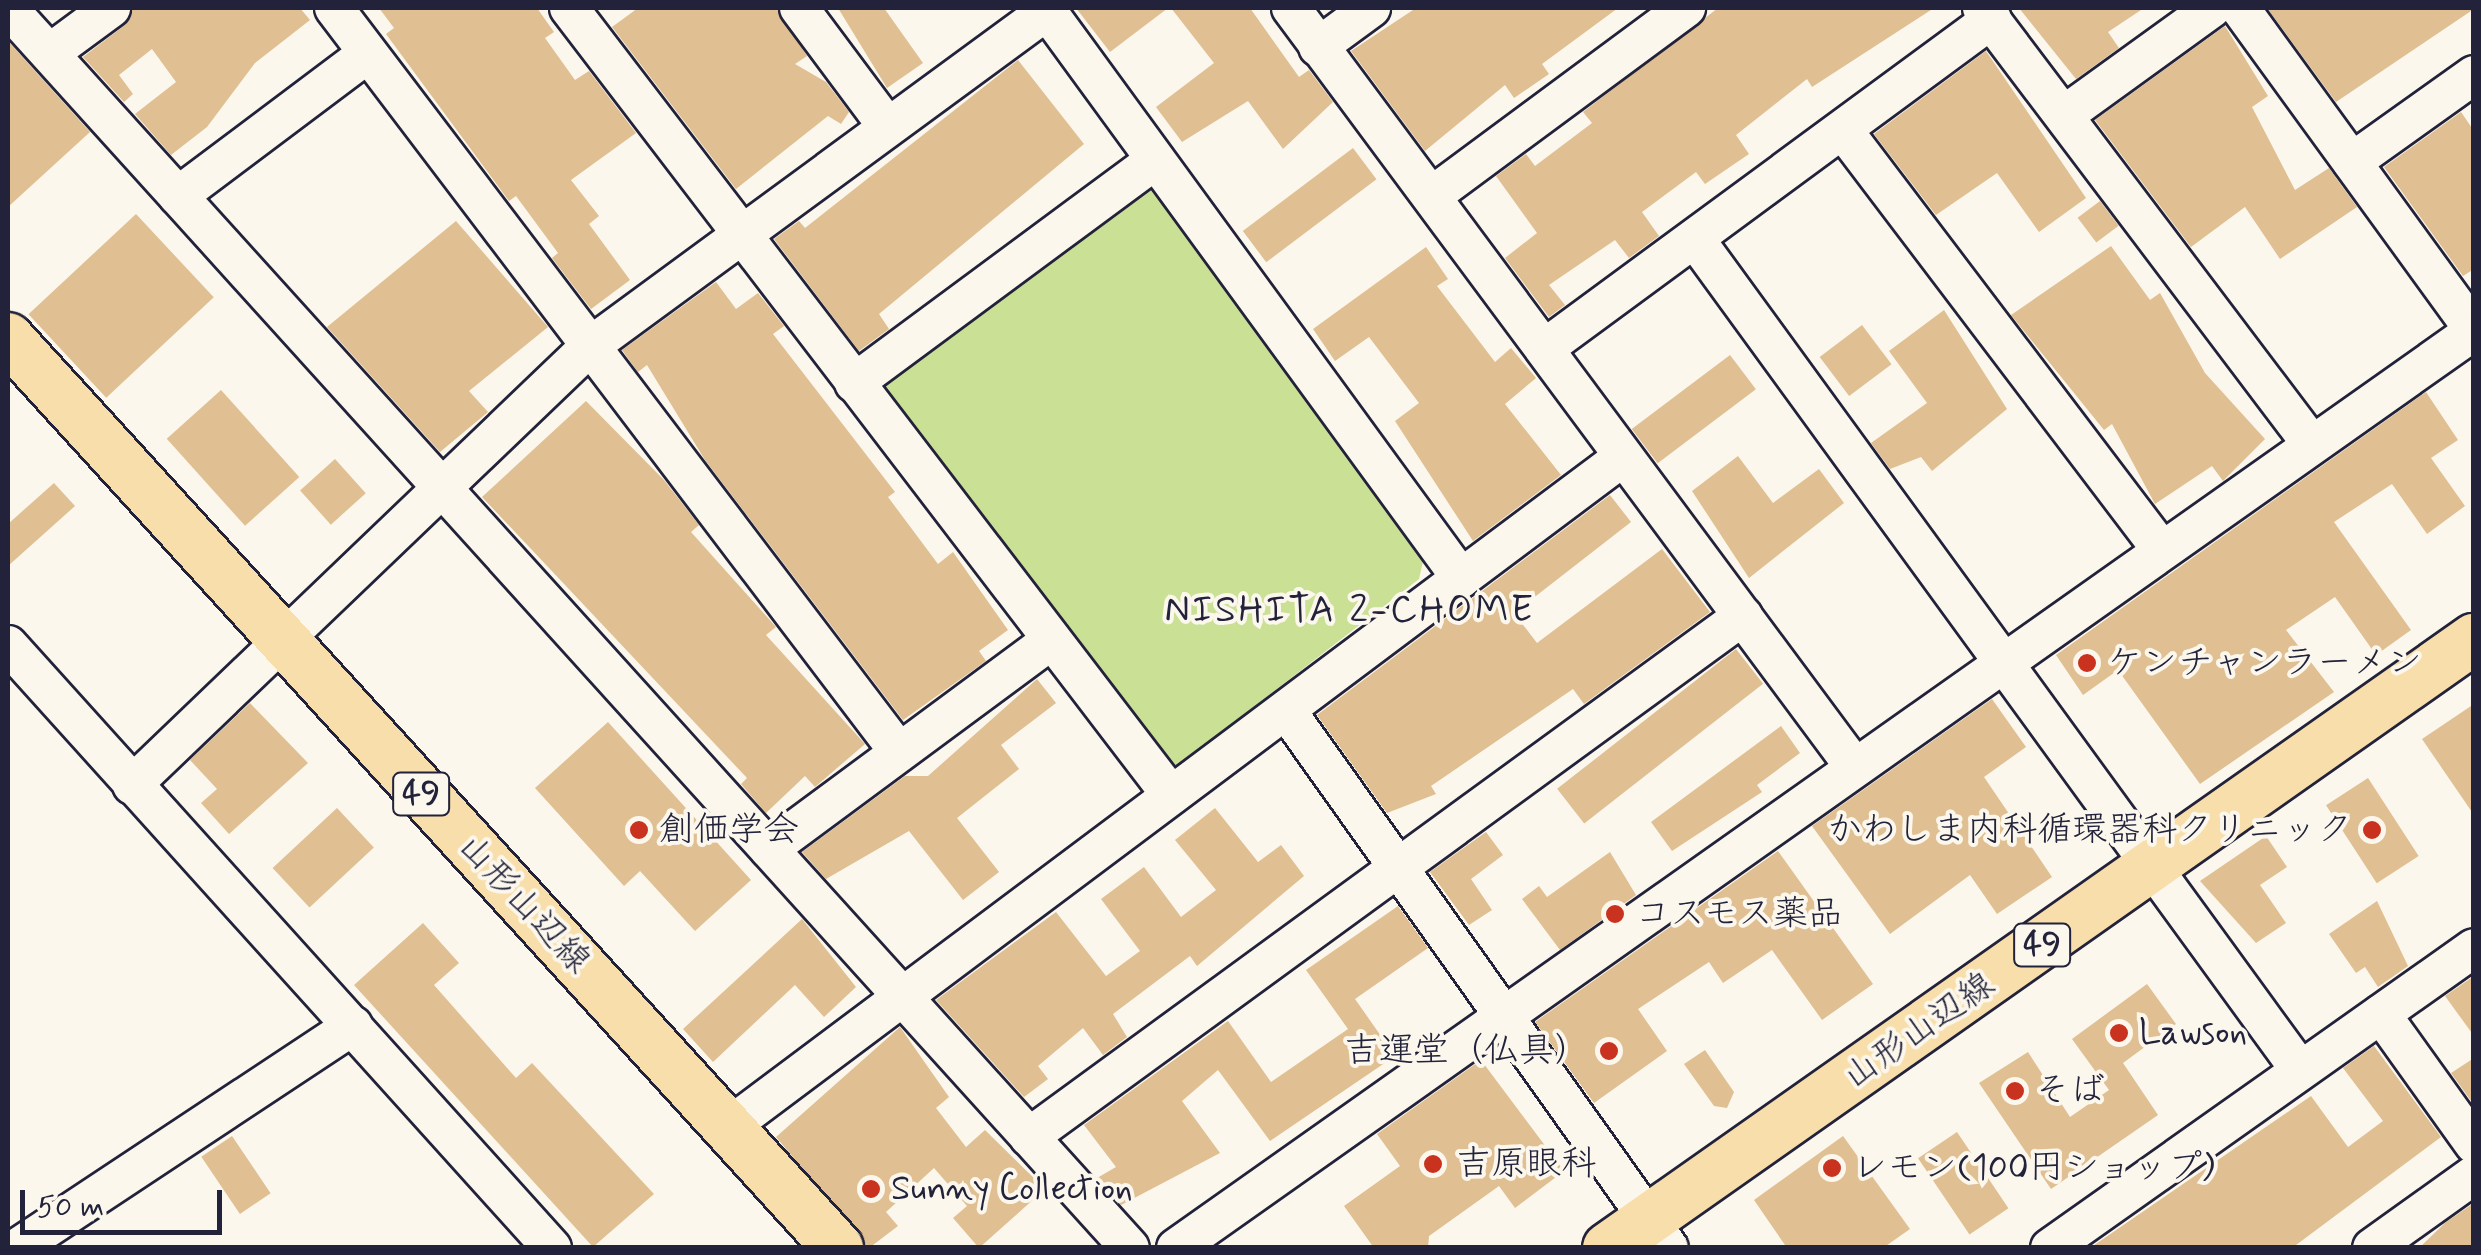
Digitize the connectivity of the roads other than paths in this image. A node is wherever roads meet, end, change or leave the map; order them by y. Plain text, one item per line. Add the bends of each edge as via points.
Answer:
1 (8, 8) edge
2 (110, 8) edge
3 (334, 8) edge
4 (568, 8) edge
5 (799, 8) edge
6 (1048, 8) edge
7 (1290, 8) edge
8 (1371, 8) edge
9 (1686, 8) edge
10 (2212, 8) edge
11 (2240, 8) edge
12 (1987, 13) edge
13 (1318, 47) junction
14 (50, 53) junction
15 (367, 54) junction
16 (2474, 75) edge
17 (2068, 113) junction
18 (887, 126) junction
19 (1843, 130) junction
20 (1155, 160) junction
21 (2352, 162) junction
22 (1433, 194) junction
23 (178, 196) junction
24 (738, 233) junction
25 (1695, 239) junction
26 (2474, 330) edge
27 (8, 338) edge
28 (589, 348) junction
29 (1545, 348) junction
30 (8, 378) edge
31 (854, 383) junction
32 (2310, 442) junction
33 (1623, 458) junction
34 (441, 488) junction
35 (2160, 548) junction
36 (1461, 578) junction
37 (1743, 616) junction
38 (2474, 639) edge
39 (1048, 642) junction
40 (8, 645) edge
41 (273, 652) junction
42 (2004, 659) junction
43 (2474, 667) edge
44 (1286, 710) junction
45 (899, 752) junction
46 (1853, 765) junction
47 (132, 785) junction
48 (1171, 795) junction
49 (769, 849) junction
50 (1400, 867) junction
51 (2161, 876) junction
52 (2474, 948) edge
53 (902, 998) junction
54 (2380, 1014) junction
55 (1503, 1015) junction
56 (352, 1026) junction
57 (2300, 1070) junction
58 (730, 1126) junction
59 (1029, 1137) junction
60 (2474, 1144) edge
61 (2474, 1175) edge
62 (1658, 1238) edge
63 (17, 1248) edge
64 (552, 1248) edge
65 (792, 1248) edge
66 (838, 1248) edge
67 (1130, 1248) edge
68 (1176, 1248) edge
69 (1608, 1248) edge
70 (2050, 1248) edge
71 (2372, 1248) edge

1 - 14 street
2 - 14 street
3 - 15 street
4 - 24 street
5 - 18 street
6 - 18 street
6 - 20 street
7 - 13 street
8 - 13 street
9 - 22 street
10 - 17 street
11 - 21 street
12 - 17 street
12 - 19 street
13 - 22 street
14 - 23 street
15 - 23 street
15 - 28 street
16 - 21 street
17 - 32 street
18 - 24 street
19 - 25 street
19 - 35 street
20 - 31 street
20 - 36 street
21 - 26 street
22 - 29 street
23 - 34 street
24 - 28 street
24 - 31 street
25 - 29 street
25 - 42 street
26 - 32 street
27 - 41 main road, 山形山辺線 / 49
28 - 34 street
28 - 45 street
29 - 33 street
30 - 41 main road, 山形山辺線 / 49
31 - 39 street
32 - 35 street
33 - 36 street
33 - 37 street
34 - 41 street
34 - 49 street
35 - 42 street
36 - 44 street
37 - 46 street
37 - 50 street
38 - 51 main road, 山形山辺線 / 49
39 - 45 street
39 - 48 street
40 - 47 street
41 - 47 street
41 - 58 main road, 山形山辺線 / 49
41 - 65 main road, 山形山辺線 / 49
42 - 46 street
42 - 51 street
43 - 51 main road, 山形山辺線 / 49
44 - 48 street
44 - 50 street
45 - 49 street
46 - 55 street
47 - 56 street
48 - 53 street
49 - 53 street
50 - 55 street
50 - 59 street
51 - 57 street
51 - 62 main road, 山形山辺線 / 49
52 - 54 street
53 - 58 street
53 - 59 street
54 - 57 street
54 - 60 street
55 - 62 street
55 - 68 street
56 - 63 street
56 - 64 street
57 - 70 street
58 - 66 main road, 山形山辺線 / 49
59 - 67 street
61 - 71 street
62 - 69 main road, 山形山辺線 / 49

